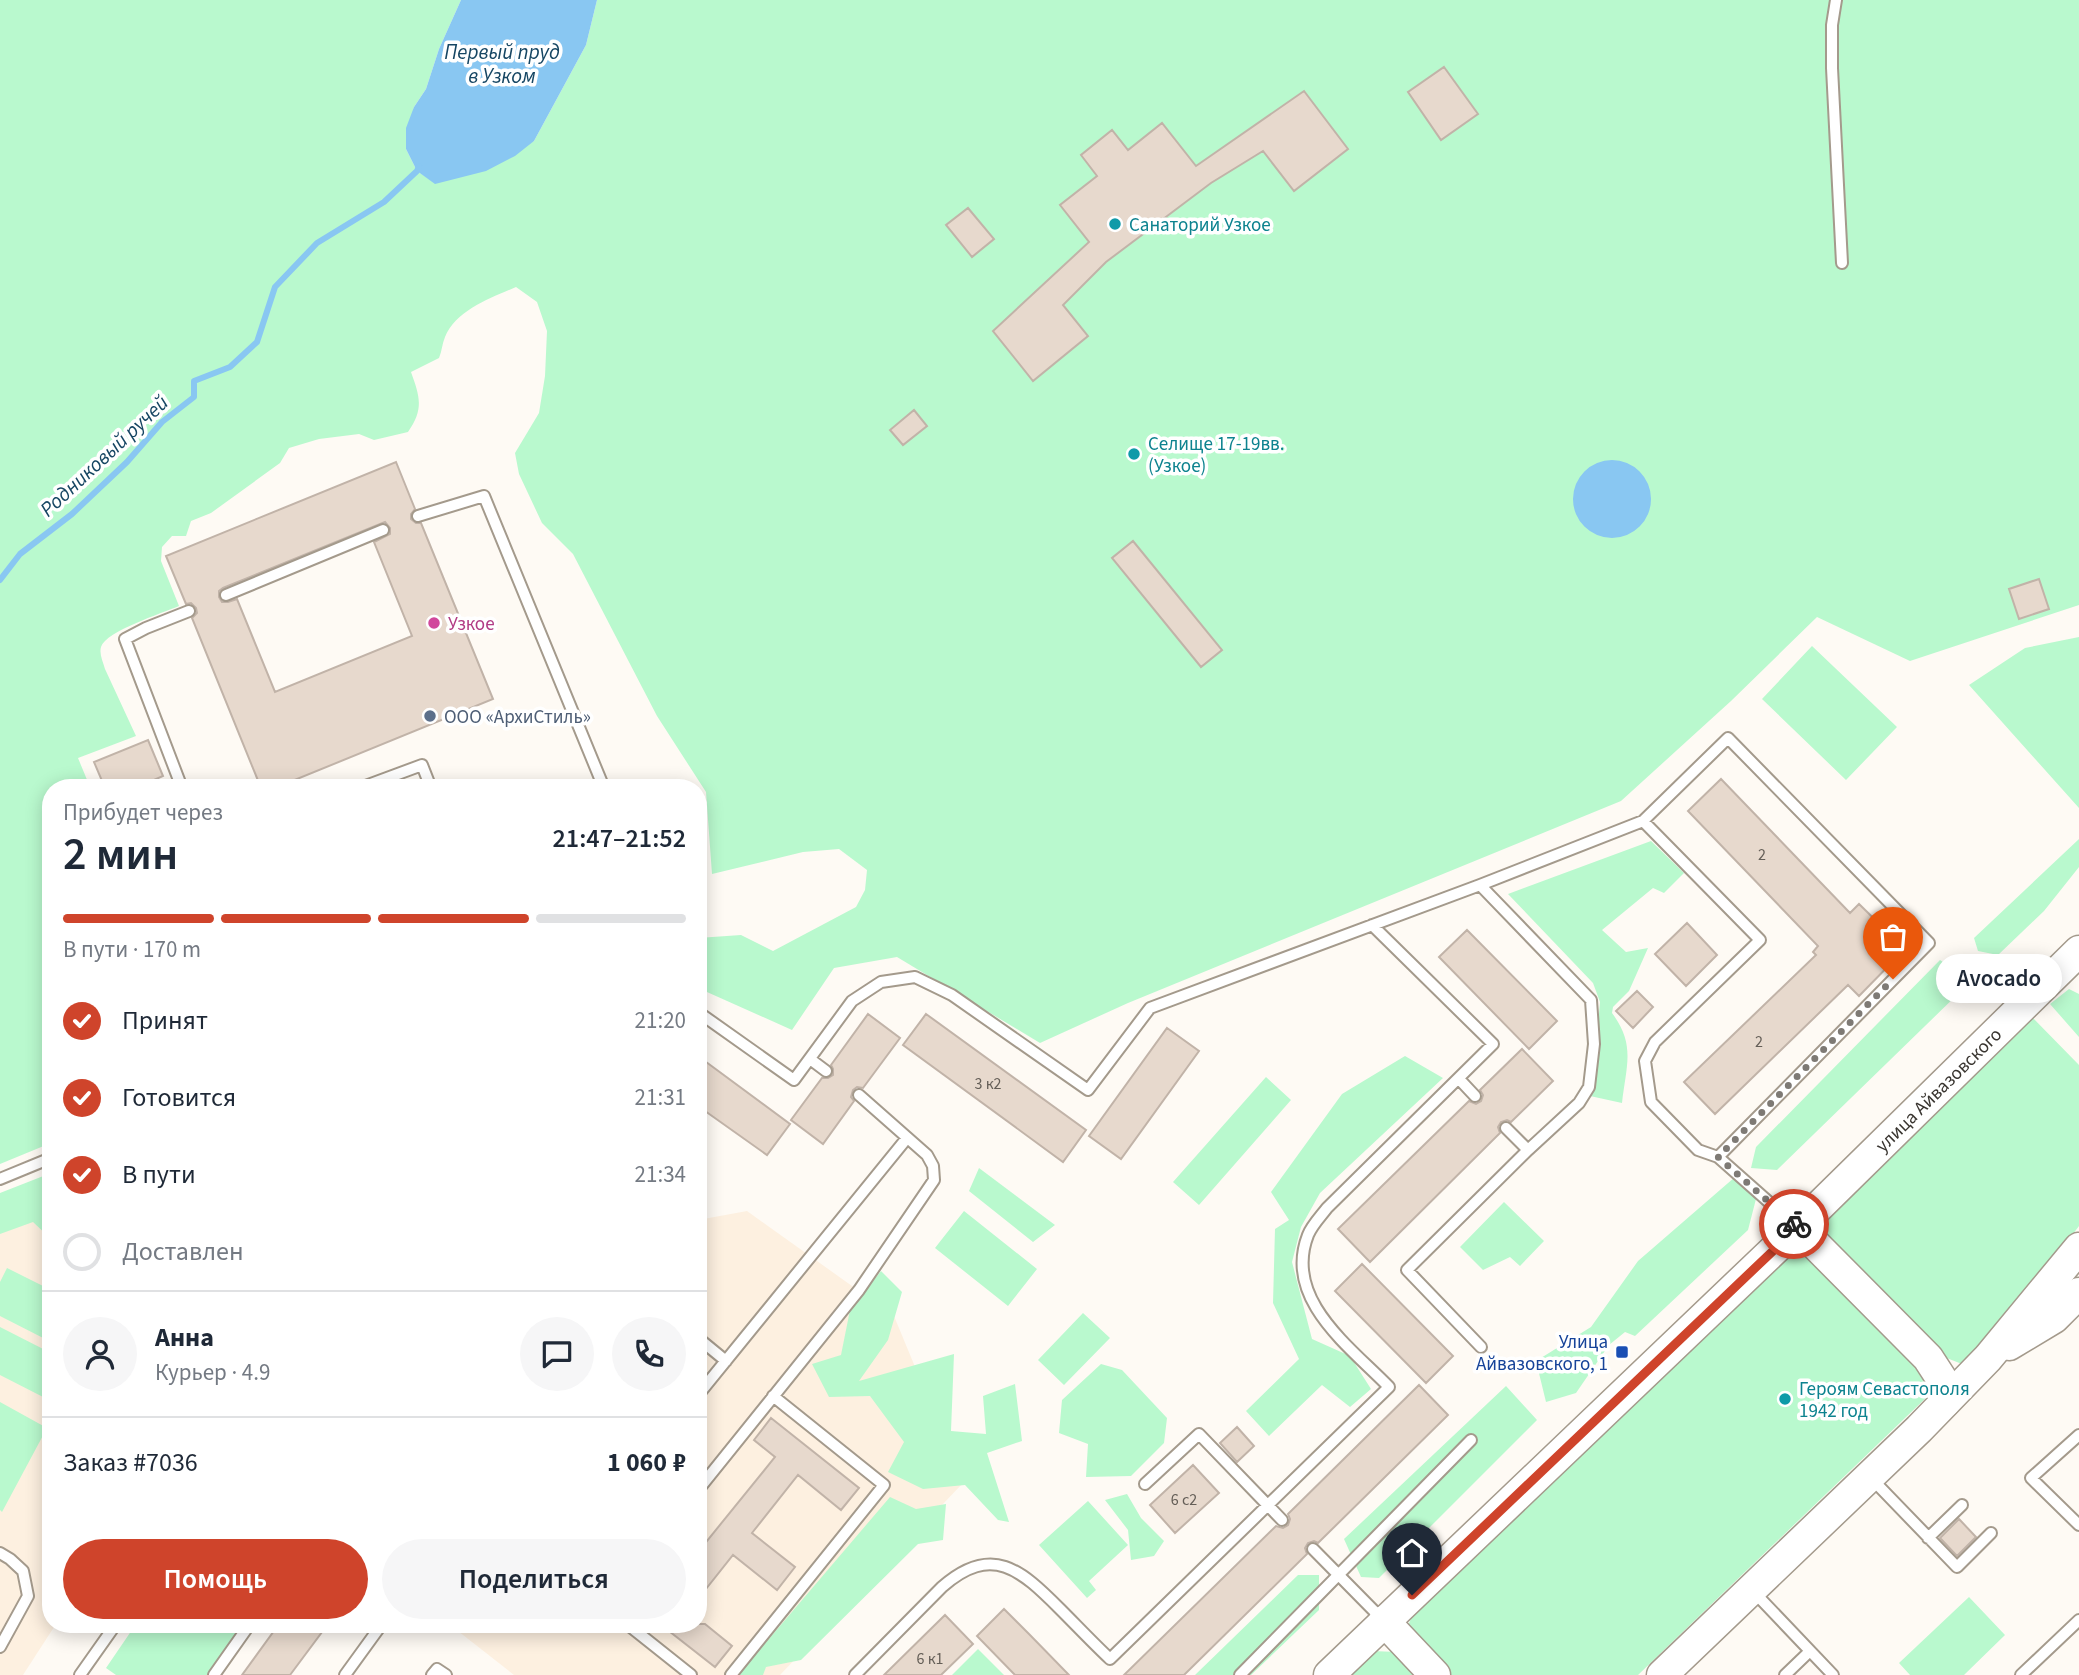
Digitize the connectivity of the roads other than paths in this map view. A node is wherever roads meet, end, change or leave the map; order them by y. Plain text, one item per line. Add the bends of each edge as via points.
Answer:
1 (1836, 0) edge
2 (1842, 263) dead end
3 (418, 516) dead end
4 (383, 530) dead end
5 (226, 595) dead end
6 (189, 611) dead end
7 (179, 779) edge
8 (384, 779) edge
9 (427, 779) edge
10 (600, 779) edge
11 (1643, 821) junction
12 (1480, 885) junction
13 (1372, 925) junction
14 (2079, 951) edge
15 (707, 1018) edge
16 (810, 1059) junction
17 (826, 1071) dead end
18 (1459, 1079) junction
19 (859, 1095) dead end
20 (1475, 1096) dead end
21 (1506, 1128) dead end
22 (907, 1138) junction
23 (1528, 1150) junction
24 (1718, 1157) junction
25 (42, 1162) edge
26 (0, 1179) edge
27 (1798, 1227) junction
28 (2079, 1248) edge
29 (2079, 1293) edge
30 (707, 1345) edge
31 (1481, 1347) dead end
32 (1988, 1358) junction
33 (726, 1361) junction
34 (707, 1384) edge
35 (773, 1396) junction
36 (1945, 1402) junction
37 (2079, 1435) edge
38 (1471, 1440) dead end
39 (1869, 1477) junction
40 (707, 1479) edge
41 (1145, 1484) dead end
42 (1962, 1505) dead end
43 (1268, 1506) junction
44 (1282, 1520) dead end
45 (2079, 1525) edge
46 (1991, 1533) dead end
47 (1928, 1538) junction
48 (1313, 1549) dead end
49 (0, 1553) edge
50 (1339, 1575) junction
51 (1751, 1589) junction
52 (2079, 1620) edge
53 (1384, 1621) junction
54 (110, 1633) edge
55 (244, 1633) edge
56 (375, 1633) edge
57 (638, 1633) edge
58 (0, 1647) edge
59 (1810, 1651) junction
60 (80, 1675) edge
61 (214, 1675) edge
62 (345, 1675) edge
63 (432, 1675) edge
64 (446, 1675) edge
65 (691, 1675) edge
66 (731, 1675) edge
67 (855, 1675) edge
68 (1240, 1675) edge
69 (1329, 1675) edge
70 (1435, 1675) edge
71 (1662, 1675) edge
72 (1785, 1675) edge
73 (1833, 1675) edge
74 (2021, 1675) edge

1 - 2 lane via 1832,68
3 - 10 lane via 484,496
4 - 5 lane
6 - 7 lane via 125,639
8 - 9 lane via 422,765
11 - 12 lane
11 - 24 lane via 1760,940 1655,1042 1646,1061 1651,1102 1698,1150
11 - 24 lane via 1728,738 1929,943
12 - 13 lane
12 - 23 lane via 1591,1000 1594,1044 1589,1087
13 - 16 lane via 1150,1008 1088,1090 952,995 915,977 881,982 852,1001
13 - 18 lane via 1493,1044
14 - 27 main road, улица Айвазовского
15 - 16 lane via 794,1080
16 - 17 lane
18 - 20 lane
18 - 43 lane via 1327,1208 1308,1233 1301,1264 1307,1293 1324,1322 1389,1387
19 - 22 lane
21 - 23 lane
22 - 33 lane
22 - 35 lane via 927,1155 934,1180 859,1290
23 - 31 lane via 1407,1270
24 - 27 lane
25 - 26 lane
27 - 36 main road via 1928,1358 1941,1378
27 - 53 main road, улица Айвазовского
28 - 32 main road
29 - 32 main road via 2054,1318
30 - 33 lane
32 - 36 main road
33 - 34 lane
35 - 40 lane
35 - 66 lane via 884,1485
36 - 39 main road
37 - 45 lane via 2031,1478
38 - 50 lane
39 - 47 lane
39 - 51 main road
41 - 43 lane via 1199,1434
42 - 47 lane
43 - 44 lane
43 - 67 lane via 1110,1659 1033,1582 1016,1571 986,1565 957,1574
46 - 47 lane via 1957,1567
48 - 50 lane
49 - 58 lane via 23,1571 28,1596
50 - 53 lane
50 - 68 lane
51 - 59 lane
51 - 71 main road
52 - 74 lane
53 - 69 main road, улица Айвазовского
53 - 70 main road
54 - 60 lane
55 - 61 lane
56 - 62 lane
57 - 65 lane
59 - 72 lane
59 - 73 lane
63 - 64 lane via 437,1669

